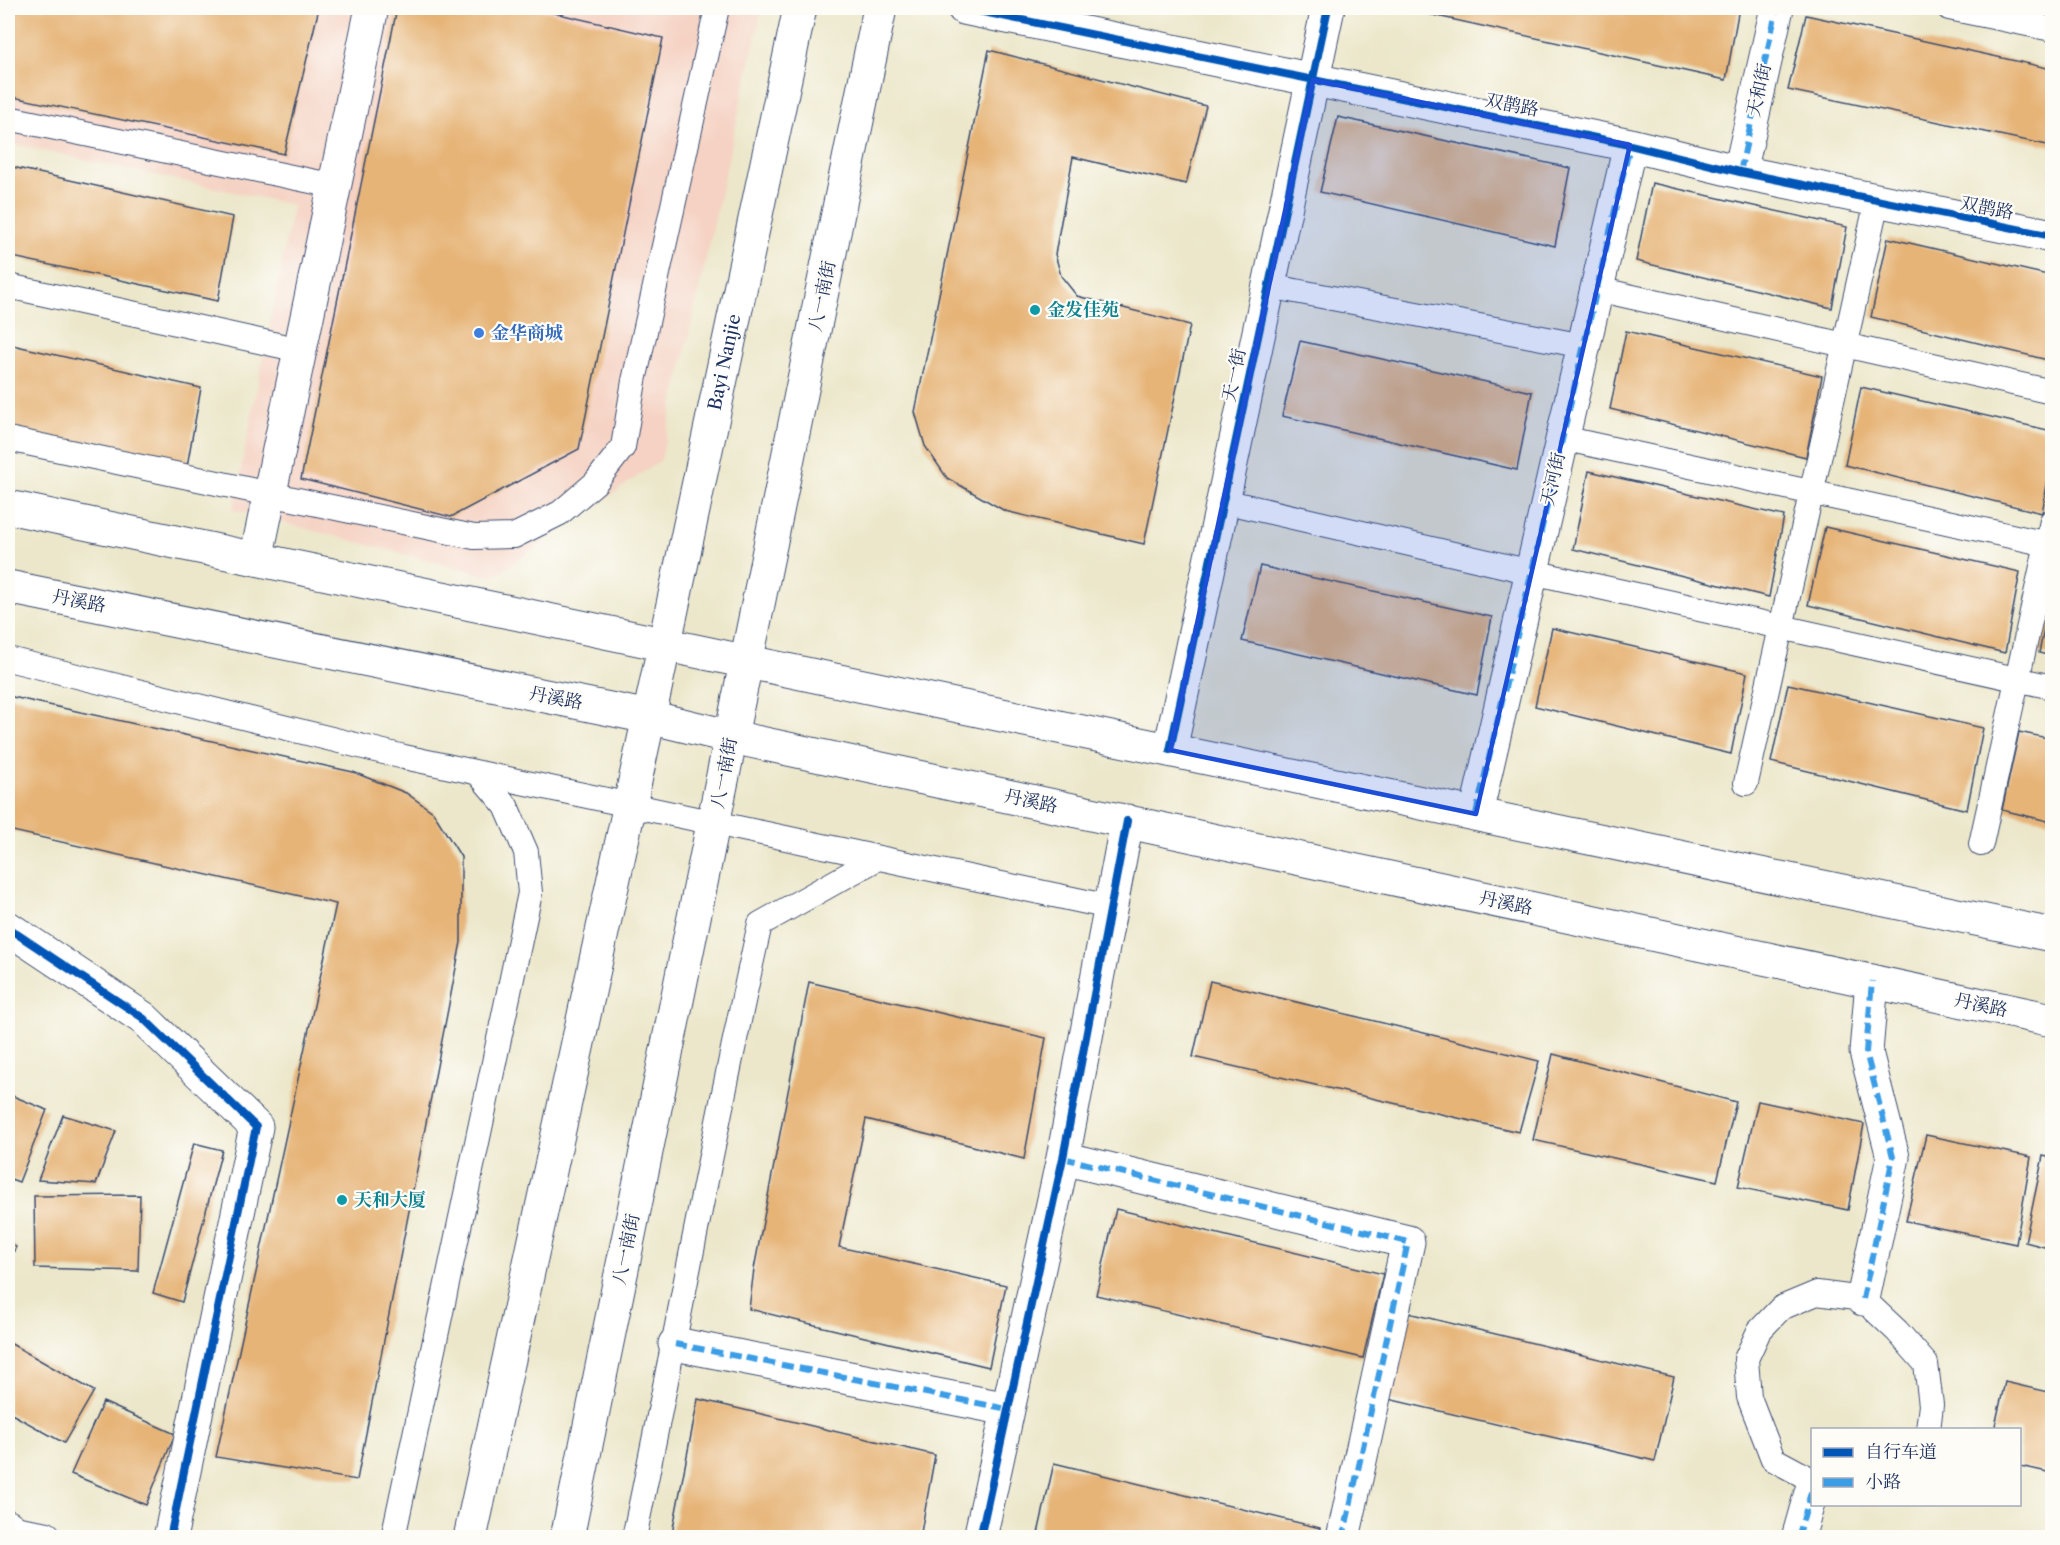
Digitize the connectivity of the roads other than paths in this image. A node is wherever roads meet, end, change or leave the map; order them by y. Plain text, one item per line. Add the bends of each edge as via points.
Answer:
1 (372, 8) edge
2 (717, 8) edge
3 (800, 8) edge
4 (880, 8) edge
5 (964, 8) edge
6 (1328, 8) edge
7 (1777, 8) edge
8 (1949, 8) edge
9 (2052, 29) edge
10 (1313, 80) junction
11 (8, 118) edge
12 (1630, 145) junction
13 (1740, 172) junction
14 (335, 186) junction
15 (1877, 201) junction
16 (2052, 236) edge
17 (8, 286) edge
18 (1269, 286) junction
19 (1597, 289) junction
20 (1845, 345) junction
21 (1584, 346) junction
22 (300, 350) junction
23 (2052, 392) edge
24 (1562, 438) junction
25 (8, 439) edge
26 (1811, 493) junction
27 (270, 494) junction
28 (1223, 501) junction
29 (8, 507) edge
30 (2051, 537) edge
31 (256, 559) junction
32 (1532, 572) junction
33 (8, 586) edge
34 (1781, 627) junction
35 (664, 644) junction
36 (8, 659) edge
37 (747, 661) junction
38 (2017, 680) junction
39 (2052, 687) edge
40 (649, 717) junction
41 (732, 736) junction
42 (1170, 750) junction
43 (478, 773) junction
44 (1746, 783) dead end
45 (630, 805) junction
46 (1476, 814) junction
47 (1127, 821) junction
48 (714, 823) junction
49 (1981, 844) dead end
50 (878, 858) junction
51 (1110, 907) junction
52 (8, 927) edge
53 (2052, 935) edge
54 (1872, 981) junction
55 (2052, 1020) edge
56 (1063, 1158) junction
57 (1863, 1299) junction
58 (675, 1344) junction
59 (1008, 1409) junction
60 (1928, 1428) edge
61 (1811, 1479) edge
62 (1811, 1492) edge
63 (8, 1527) edge
64 (45, 1538) edge
65 (170, 1538) edge
66 (393, 1538) edge
67 (470, 1538) edge
68 (567, 1538) edge
69 (634, 1538) edge
70 (980, 1538) edge
71 (1343, 1538) edge
72 (1798, 1538) edge

1 - 14 main road
2 - 27 lane via 634,381 623,447 595,483 560,513 514,536 474,537
3 - 35 main road, Bayi Nanjie
4 - 37 main road, 八一南街
5 - 10 main road, 双鹊路
6 - 10 main road, 天一街
7 - 13 main road, 天和街
8 - 9 lane
10 - 12 main road, 双鹊路
10 - 18 main road, 天一街
11 - 14 lane
12 - 13 main road, 双鹊路
12 - 19 main road, 天河街
13 - 15 main road, 双鹊路
14 - 22 main road
15 - 16 main road, 双鹊路
15 - 20 lane
17 - 22 lane
18 - 21 lane
18 - 28 main road, 天一街
19 - 20 lane
19 - 21 main road, 天河街
20 - 23 lane
20 - 26 lane
21 - 24 main road, 天河街
22 - 27 main road
24 - 26 lane
24 - 32 main road, 天河街
25 - 27 lane
26 - 30 lane
26 - 34 lane
27 - 31 main road
28 - 32 lane
28 - 42 main road, 天一街
29 - 31 main road
30 - 38 lane
31 - 35 main road
32 - 34 lane
32 - 46 main road, 天河街
33 - 40 main road, 丹溪路
34 - 38 lane
34 - 44 lane
35 - 37 main road
35 - 40 main road, Bayi Nanjie
36 - 43 lane
37 - 41 main road, 八一南街
37 - 42 main road
38 - 39 lane
38 - 49 lane
40 - 41 main road, 丹溪路
40 - 45 main road
41 - 47 main road, 丹溪路
41 - 48 main road, 八一南街
42 - 46 main road
43 - 45 lane
43 - 66 lane via 506,806 526,852 530,893
45 - 48 lane
45 - 67 main road
46 - 53 main road
47 - 51 main road
47 - 54 main road, 丹溪路
48 - 50 lane
48 - 68 main road, 八一南街
50 - 51 lane
50 - 58 lane via 760,924
51 - 56 main road
52 - 65 main road via 143,1018 256,1127
54 - 55 main road, 丹溪路
54 - 57 main road via 1866,1052 1893,1157
56 - 59 main road
56 - 71 main road via 1408,1242
57 - 60 lane via 1926,1364 1931,1405
57 - 61 lane via 1817,1293 1781,1308 1759,1331 1746,1359 1749,1397 1773,1460
58 - 59 main road
58 - 69 lane
59 - 70 main road
62 - 72 main road
63 - 64 main road via 16,1533

